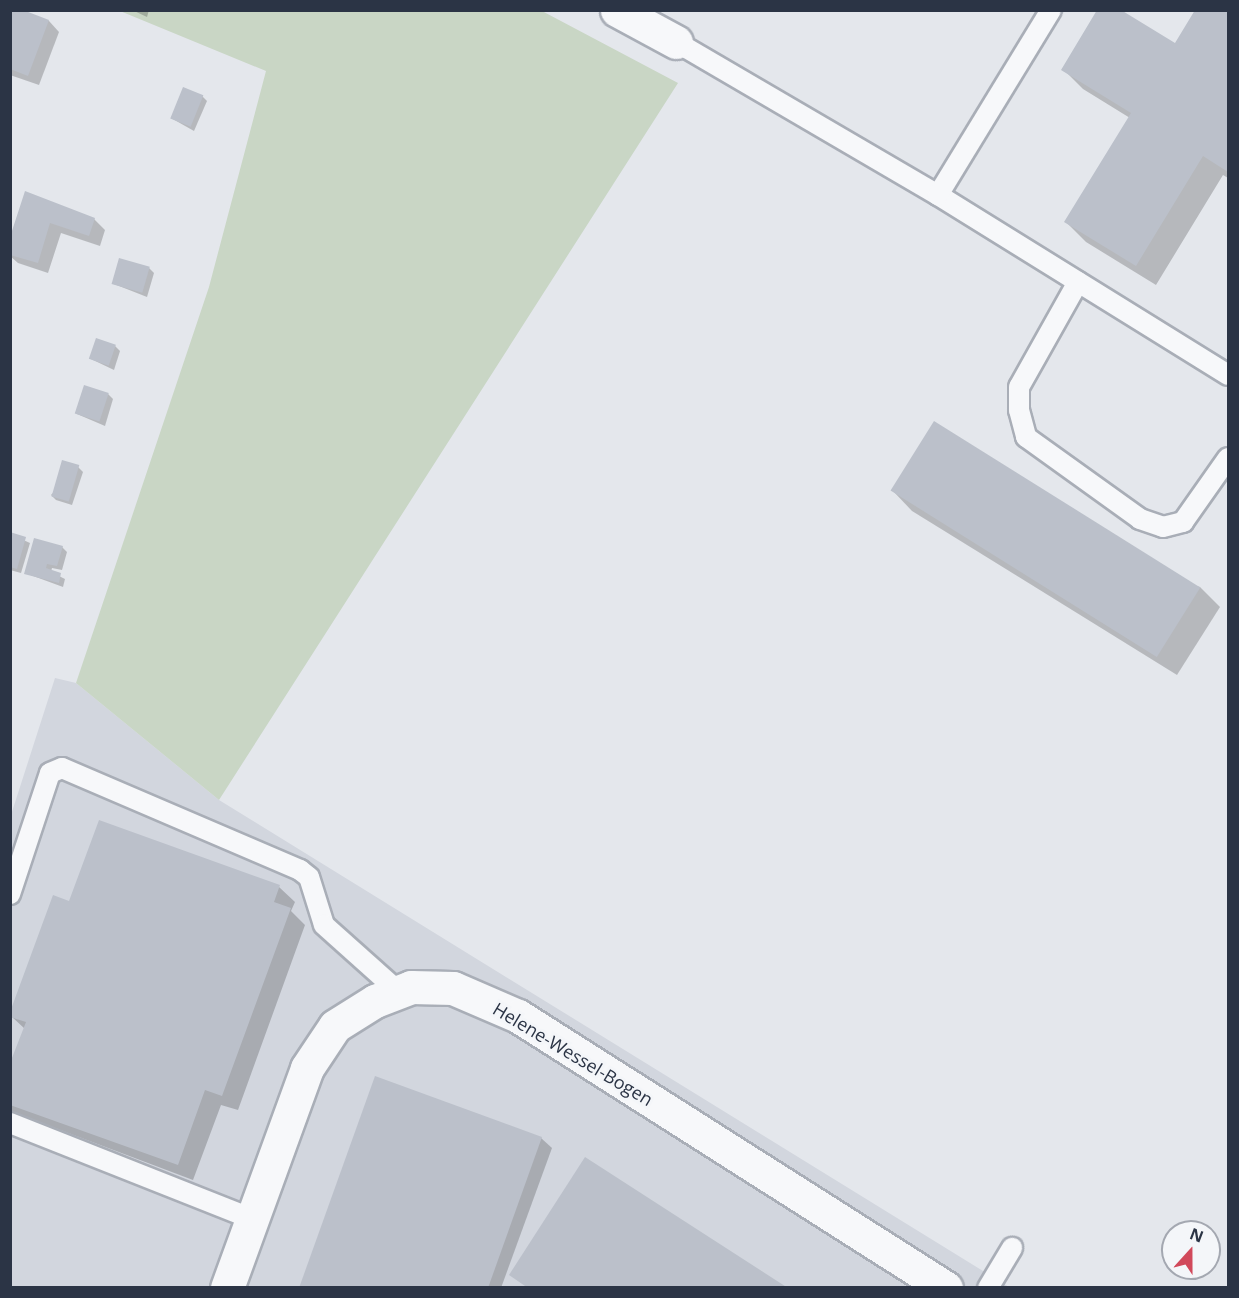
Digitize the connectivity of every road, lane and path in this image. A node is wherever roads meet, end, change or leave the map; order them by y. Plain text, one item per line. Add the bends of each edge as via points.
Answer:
1 (618, 10) edge
2 (1051, 10) edge
3 (675, 42) joint
4 (938, 195) junction
5 (1078, 282) junction
6 (1228, 375) edge
7 (1228, 458) edge
8 (10, 894) edge
9 (399, 992) junction
10 (10, 1123) edge
11 (252, 1219) junction
12 (1012, 1248) dead end
13 (227, 1287) edge
14 (946, 1287) edge
15 (988, 1287) edge

1 - 3 street
2 - 4 lane
3 - 4 lane
4 - 5 lane
5 - 6 lane
5 - 7 lane via 1019,387 1018,410 1026,437 1140,519 1163,527 1183,522
8 - 9 lane via 50,773 62,768 300,870 309,878 324,925
9 - 11 street, Helene-Wessel-Bogen via 375,1001 335,1026 307,1068
9 - 14 street, Helene-Wessel-Bogen via 411,987 453,988 518,1016
10 - 11 lane
11 - 13 street, Helene-Wessel-Bogen
12 - 15 lane

